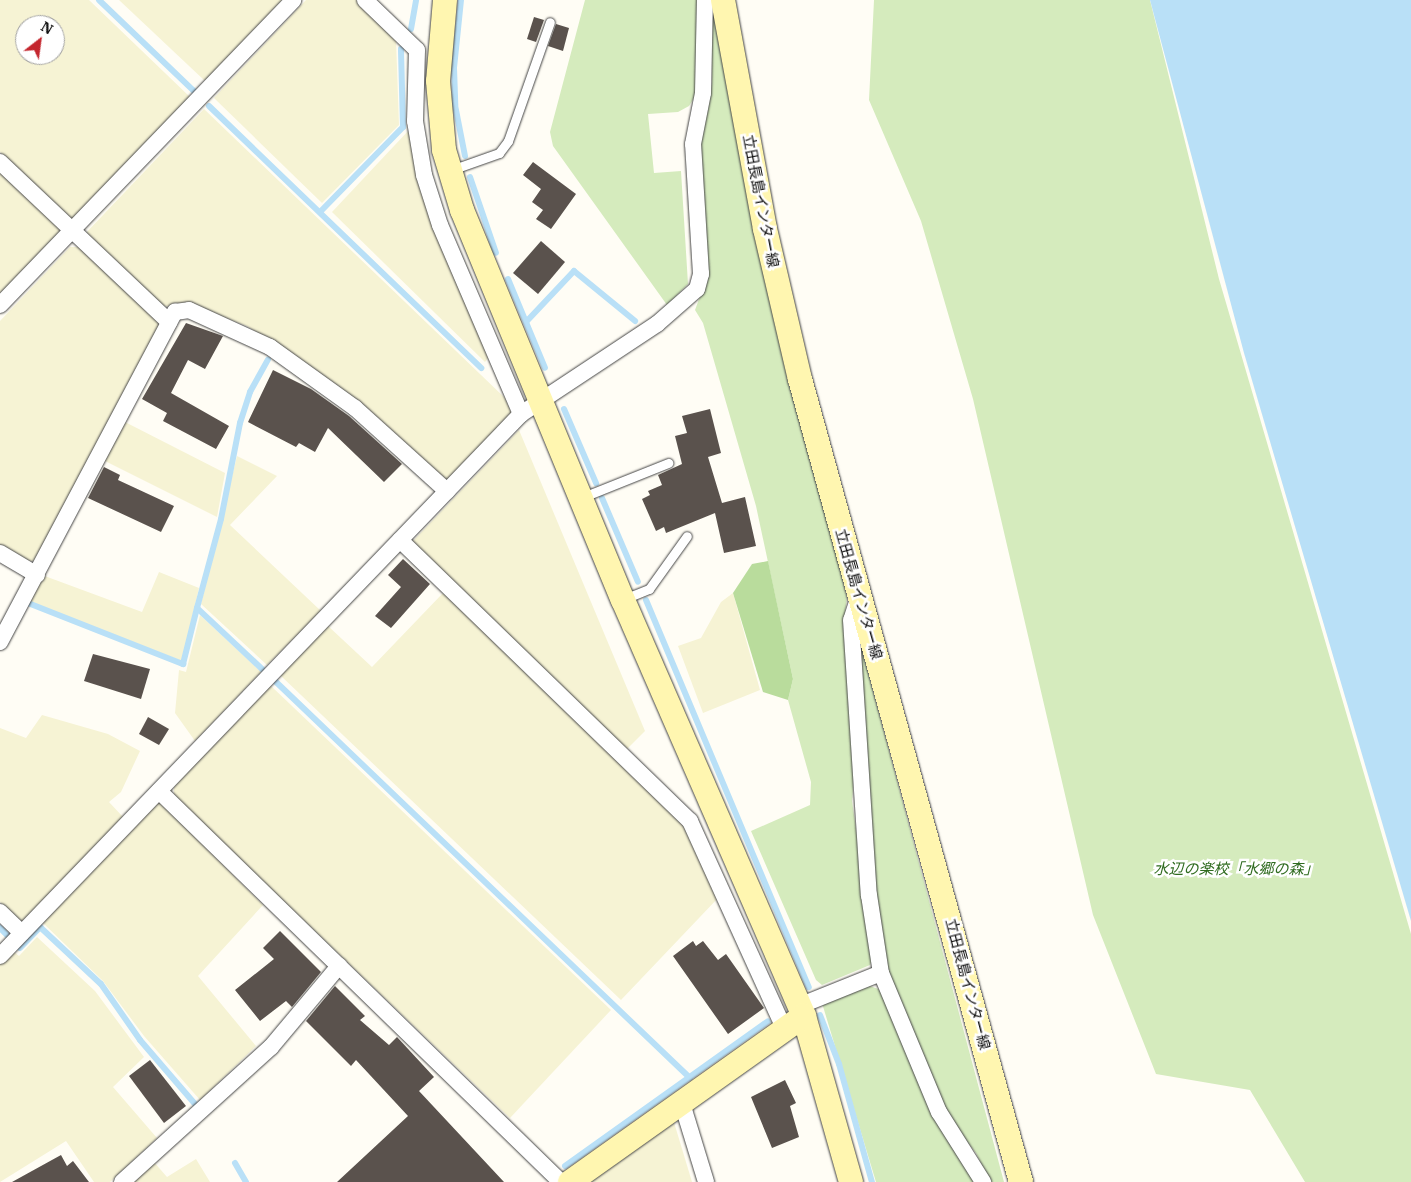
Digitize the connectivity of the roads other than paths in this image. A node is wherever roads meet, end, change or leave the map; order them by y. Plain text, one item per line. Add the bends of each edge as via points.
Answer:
1 (293, 0) edge
2 (365, 0) edge
3 (445, 0) edge
4 (705, 0) edge
5 (723, 0) edge
6 (550, 22) dead end
7 (0, 162) edge
8 (450, 170) junction
9 (71, 231) junction
10 (0, 305) edge
11 (169, 322) junction
12 (539, 399) junction
13 (521, 414) junction
14 (668, 463) dead end
15 (447, 491) junction
16 (580, 498) junction
17 (687, 536) dead end
18 (400, 540) junction
19 (0, 553) edge
20 (37, 575) junction
21 (859, 596) junction
22 (623, 600) junction
23 (0, 642) edge
24 (159, 791) junction
25 (0, 912) edge
26 (22, 933) junction
27 (0, 956) edge
28 (339, 966) junction
29 (880, 972) junction
30 (796, 1017) junction
31 (681, 1100) junction
32 (122, 1182) edge
33 (561, 1182) edge
34 (570, 1182) edge
35 (706, 1182) edge
36 (851, 1182) edge
37 (983, 1182) edge
38 (1021, 1182) edge

1 - 9 street
2 - 13 street via 416,50 415,121 424,175 440,225
3 - 8 street via 438,81 444,150
4 - 12 street via 703,93 693,144 701,274 697,289 657,324
5 - 21 street, 立田長島インター線 via 765,229
6 - 8 lane via 508,140 499,152
7 - 9 street
8 - 12 street via 462,210
9 - 10 street
9 - 11 street
11 - 15 street via 175,312 189,310 270,347 355,408
11 - 20 street
12 - 13 street
12 - 16 street
13 - 15 street
14 - 16 lane
15 - 18 street
16 - 22 street
17 - 22 lane via 649,589
18 - 24 street
18 - 30 street via 690,821
19 - 20 street
20 - 23 street
21 - 29 street via 851,620 869,895
21 - 38 street, 立田長島インター線 via 914,784
22 - 30 street
24 - 26 street
24 - 28 street
25 - 26 street
26 - 27 street
28 - 32 street via 271,1047
28 - 33 street
29 - 30 street
29 - 37 street via 939,1112
30 - 31 street
30 - 36 street
31 - 34 street
31 - 35 street

